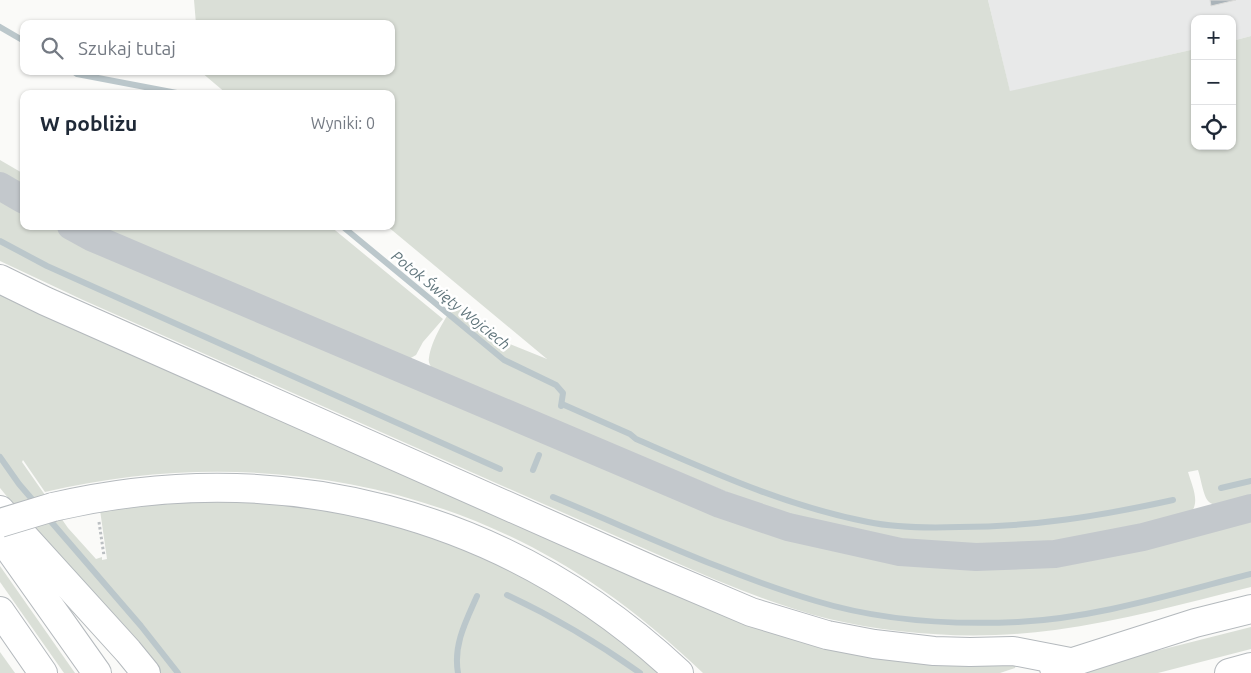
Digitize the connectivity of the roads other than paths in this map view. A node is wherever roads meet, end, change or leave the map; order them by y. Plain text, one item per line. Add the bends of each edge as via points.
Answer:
1 (0, 186) edge
2 (20, 198) edge
3 (79, 230) edge
4 (0, 279) edge
5 (1251, 508) edge
6 (0, 510) edge
7 (0, 523) edge
8 (0, 536) edge
9 (1251, 609) edge
10 (0, 611) edge
11 (1070, 662) junction
12 (1251, 667) edge
13 (43, 673) edge
14 (97, 673) edge
15 (146, 673) edge
16 (679, 673) edge
17 (1037, 673) edge
18 (1229, 673) edge

1 - 2 lane
3 - 5 lane via 711,500 788,527 900,552 976,557 1055,554 1143,537
4 - 11 highway via 751,612 803,629 874,644 934,651 1013,651
6 - 15 highway
7 - 16 highway, bridge via 53,507 148,490 258,488 360,502 463,534 541,571 606,612
8 - 14 highway
9 - 11 highway
10 - 13 highway
11 - 17 highway
12 - 18 highway

